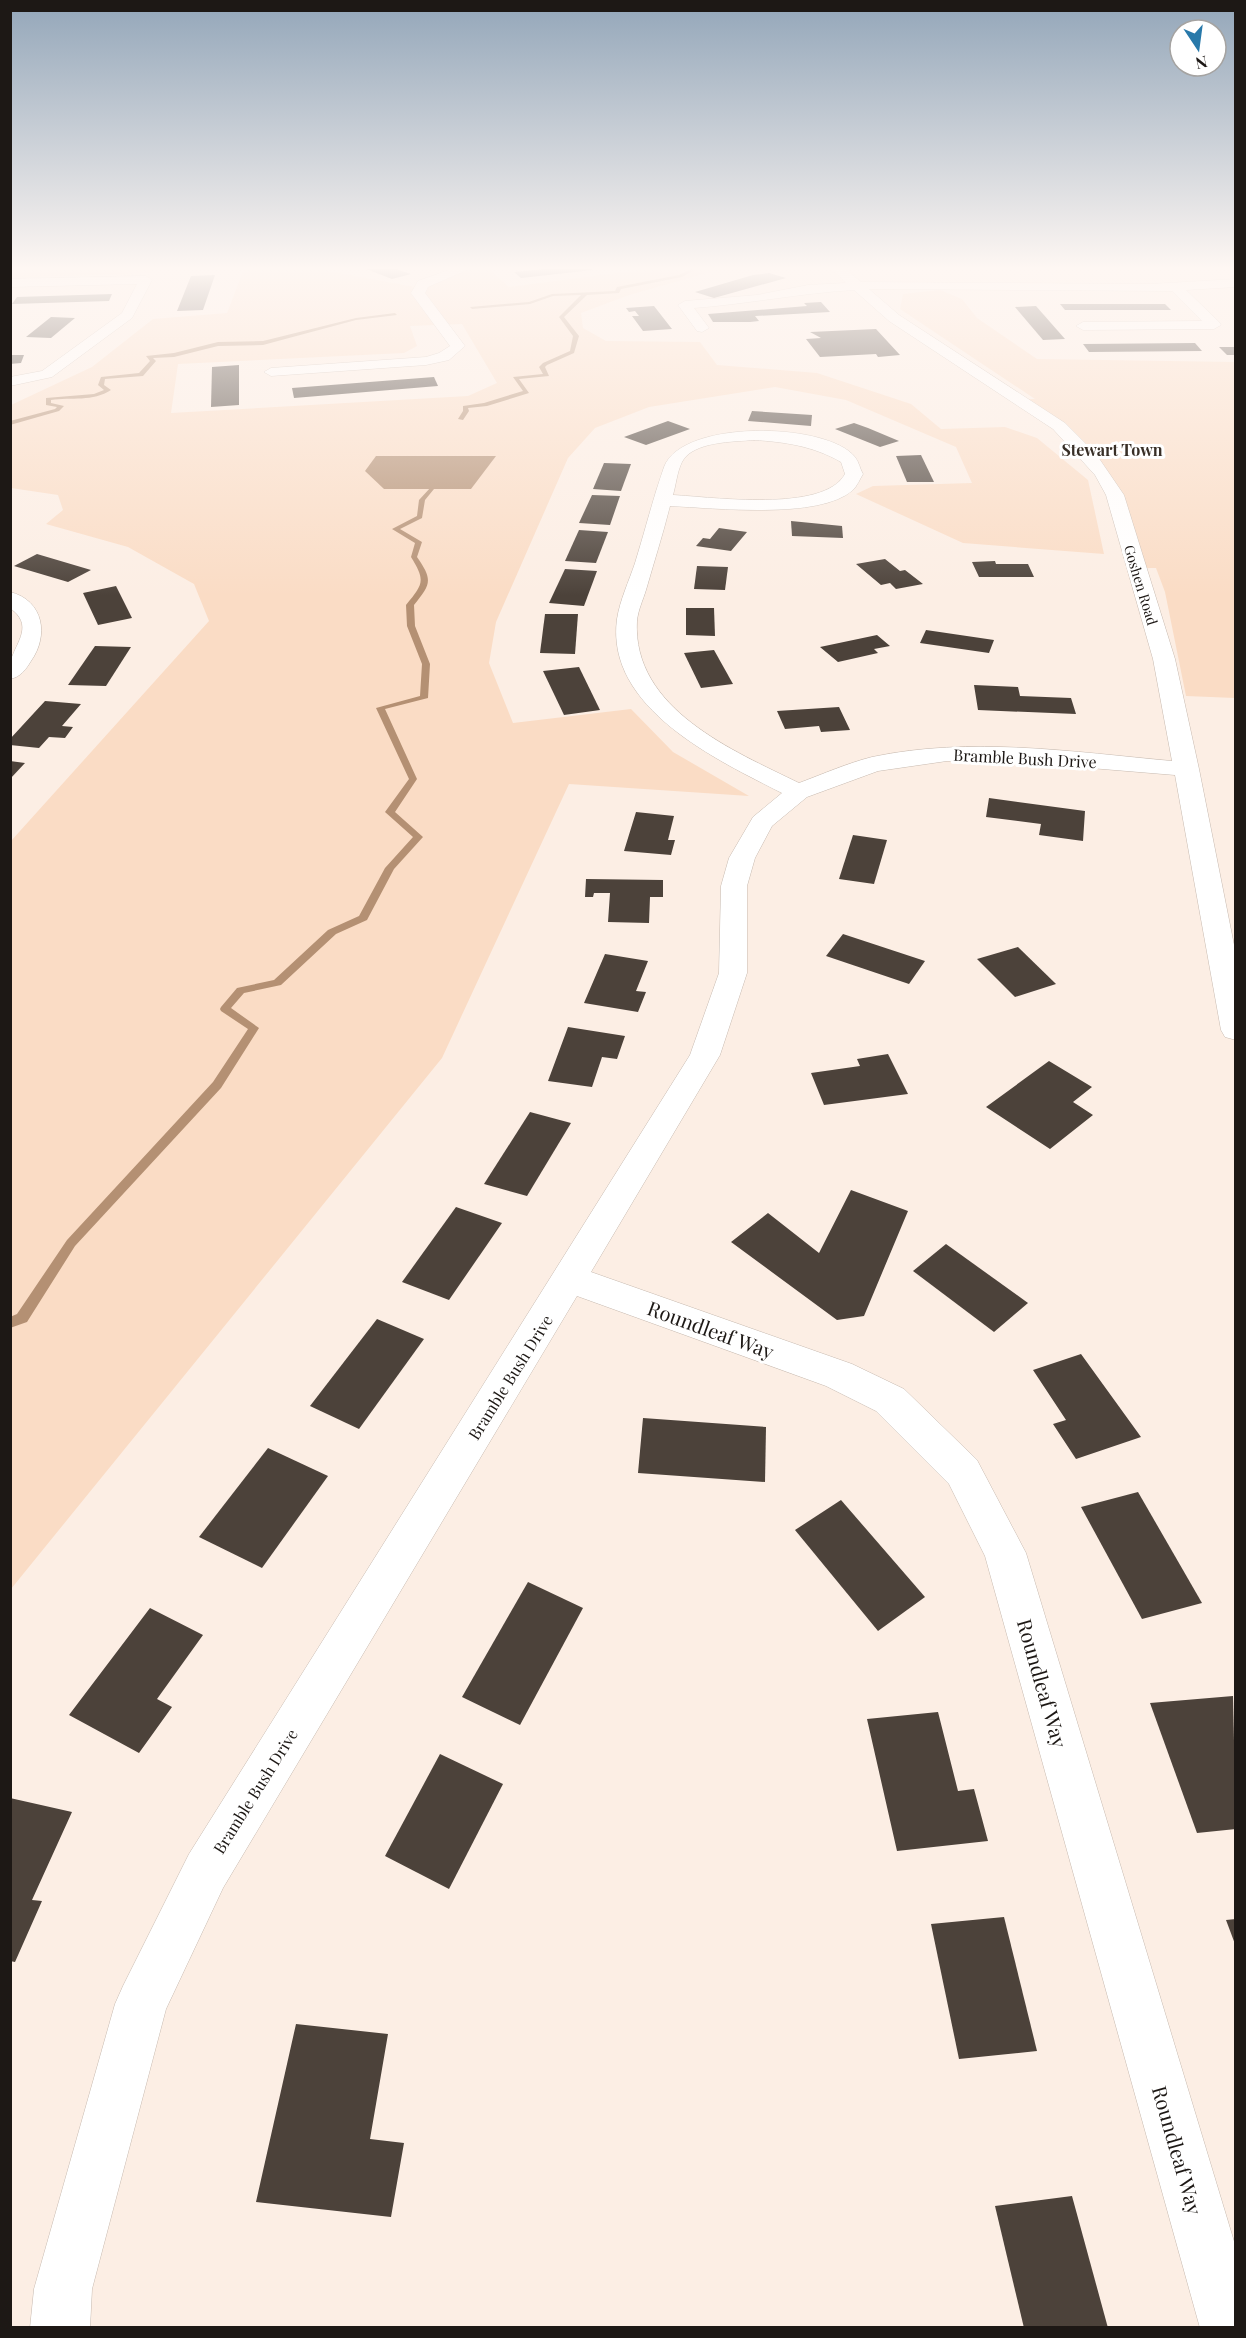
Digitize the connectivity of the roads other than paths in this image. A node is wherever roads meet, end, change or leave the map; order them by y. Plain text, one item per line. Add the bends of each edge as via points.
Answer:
1 (28, 378) edge
2 (987, 378) edge
3 (10, 382) edge
4 (663, 500) junction
5 (10, 598) edge
6 (10, 673) edge
7 (1187, 769) junction
8 (798, 792) junction
9 (1236, 1030) edge
10 (570, 1279) junction
11 (60, 2328) edge
12 (1230, 2328) edge

1 - 3 street
2 - 7 street, Goshen Road via 1036,408 1083,446 1115,495 1164,660
4 - 4 street via 680,454 719,438 754,435 814,443 848,459 854,474 847,486 809,501 772,504
4 - 8 street via 627,621 630,661 648,693 680,725 722,753
5 - 6 street via 32,620 34,634 29,651
7 - 8 street, Bramble Bush Drive via 1006,754 947,754 874,764
7 - 9 street, Goshen Road
8 - 10 street, Bramble Bush Drive via 762,822 742,858 734,886 733,973 705,1055
10 - 11 street, Bramble Bush Drive via 206,1871 156,1973 141,2004 63,2289
10 - 12 street, Roundleaf Way via 839,1375 890,1400 963,1472 1005,1553

